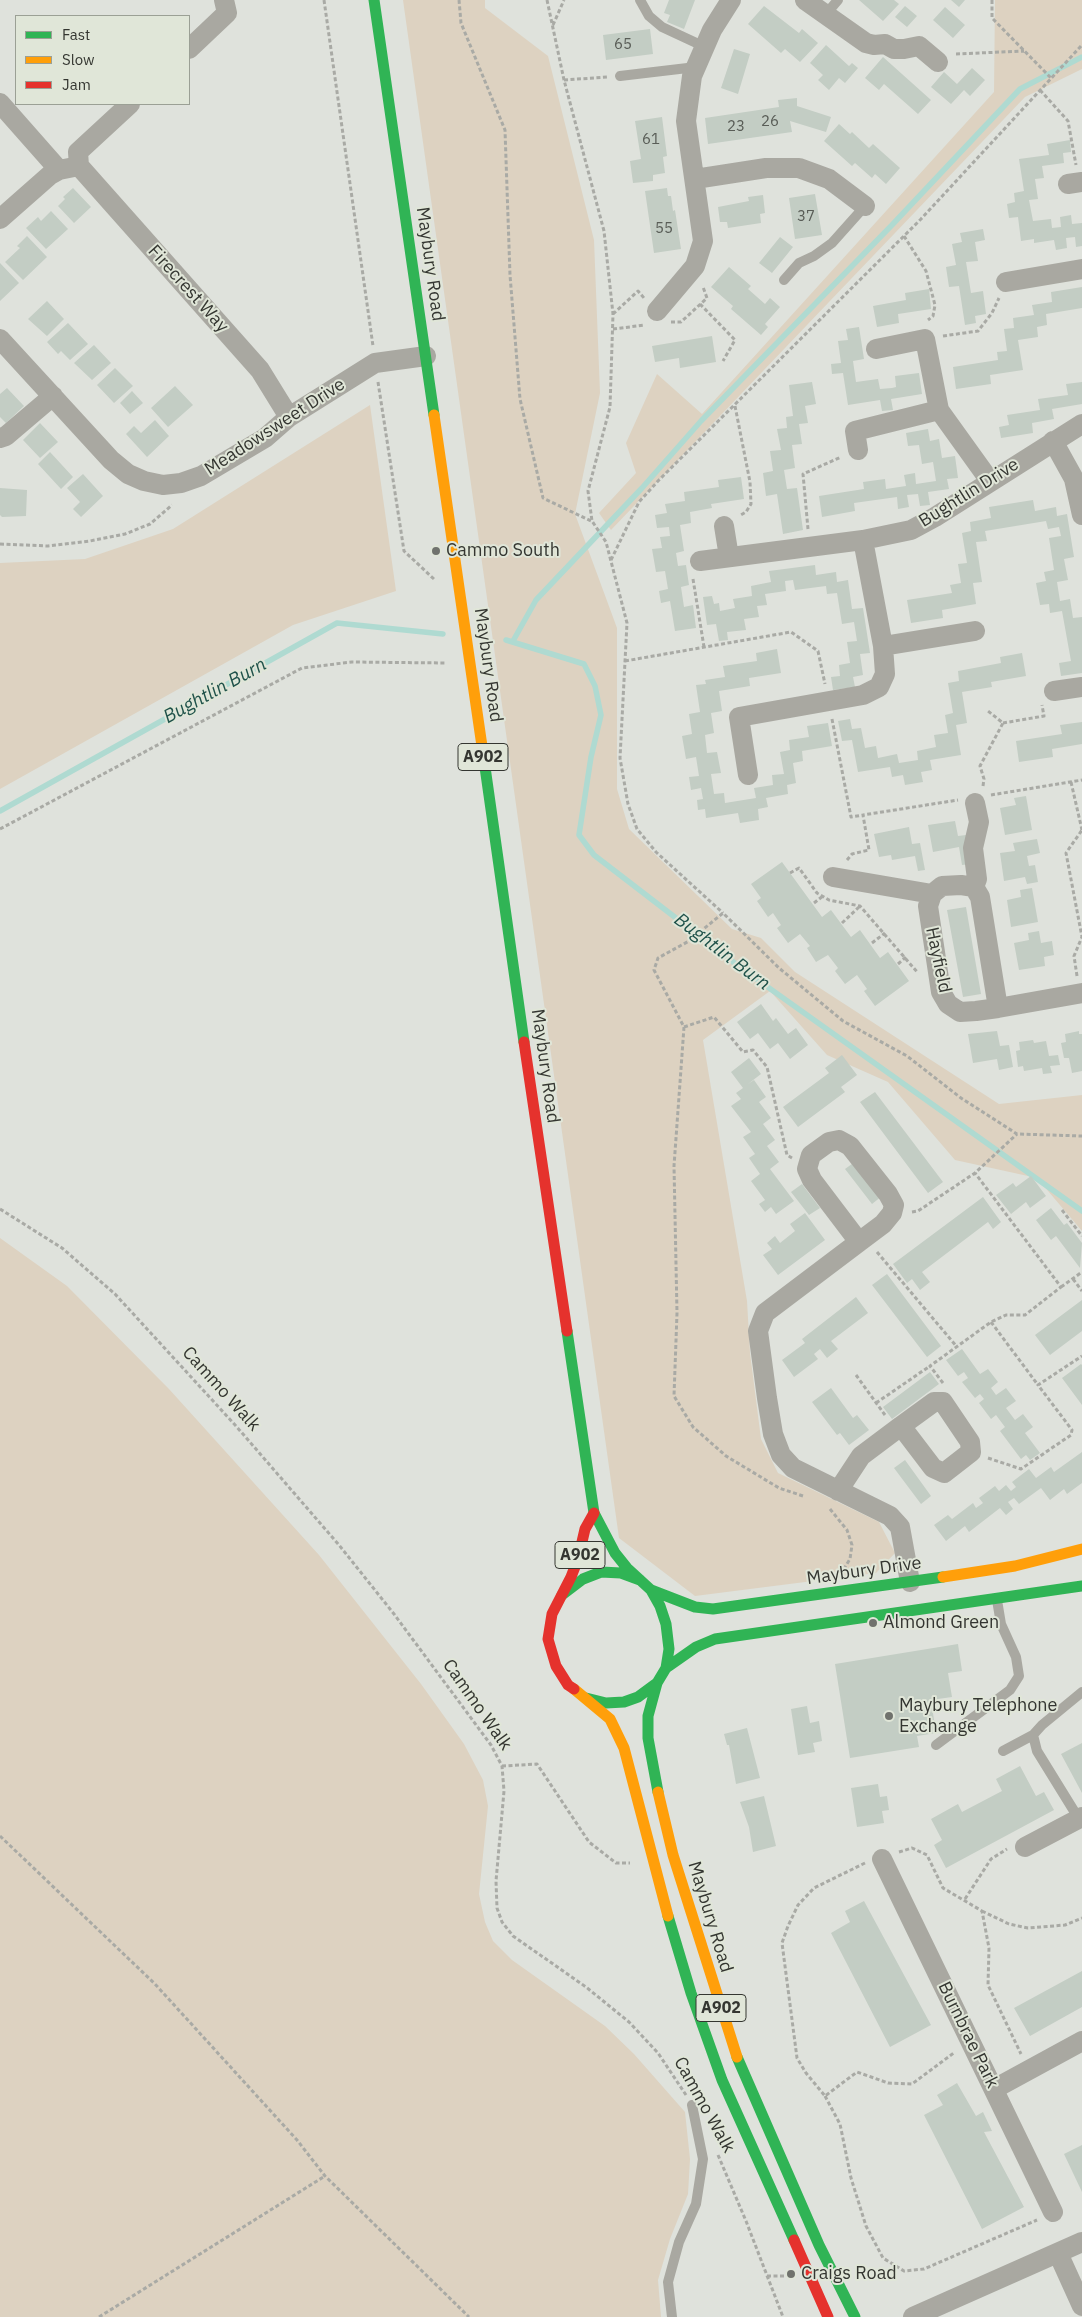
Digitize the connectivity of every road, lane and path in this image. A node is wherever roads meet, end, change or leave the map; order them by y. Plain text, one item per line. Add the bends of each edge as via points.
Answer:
1 (224, 0) edge
2 (324, 0) edge
3 (374, 0) edge
4 (459, 0) edge
5 (547, 0) edge
6 (564, 0) edge
7 (640, 0) edge
8 (731, 0) edge
9 (805, 0) edge
10 (992, 0) edge
11 (832, 7) edge
12 (552, 26) junction
13 (1082, 45) edge
14 (705, 47) junction
15 (190, 48) edge
16 (1024, 50) junction
17 (938, 62) joint
18 (696, 67) junction
19 (620, 76) joint
20 (1051, 78) junction
21 (564, 80) junction
22 (1040, 90) junction
23 (0, 103) edge
24 (129, 105) edge
25 (79, 166) junction
26 (59, 170) junction
27 (695, 179) junction
28 (1077, 183) edge
29 (865, 206) joint
30 (0, 219) edge
31 (904, 236) junction
32 (1082, 269) edge
33 (784, 280) dead end
34 (1006, 282) joint
35 (700, 304) dead end
36 (656, 311) junction
37 (613, 314) junction
38 (613, 329) junction
39 (924, 331) junction
40 (0, 339) edge
41 (876, 349) dead end
42 (426, 356) junction
43 (723, 361) dead end
44 (375, 362) junction
45 (53, 396) junction
46 (734, 406) junction
47 (939, 410) junction
48 (289, 417) junction
49 (1082, 424) edge
50 (0, 438) edge
51 (1052, 441) junction
52 (858, 450) joint
53 (990, 481) junction
54 (172, 505) dead end
55 (1082, 515) edge
56 (592, 521) junction
57 (724, 526) joint
58 (863, 540) junction
59 (0, 544) edge
60 (810, 547) junction
61 (729, 557) junction
62 (611, 560) junction
63 (700, 561) joint
64 (460, 593) junction
65 (975, 631) dead end
66 (883, 646) junction
67 (704, 647) dead end
68 (470, 662) junction
69 (1082, 687) edge
70 (1054, 691) joint
71 (988, 711) dead end
72 (1004, 723) junction
73 (748, 776) dead end
74 (1082, 780) edge
75 (1071, 782) junction
76 (977, 799) junction
77 (0, 829) edge
78 (1082, 830) edge
79 (790, 874) dead end
80 (833, 877) junction
81 (974, 887) junction
82 (932, 894) junction
83 (823, 896) junction
84 (829, 900) junction
85 (814, 903) dead end
86 (860, 906) junction
87 (724, 913) junction
88 (842, 923) dead end
89 (885, 933) junction
90 (872, 942) dead end
91 (906, 958) junction
92 (898, 964) dead end
93 (921, 977) dead end
94 (1081, 994) edge
95 (998, 1008) junction
96 (684, 1027) junction
97 (1017, 1134) junction
98 (1082, 1136) edge
99 (807, 1169) junction
100 (975, 1173) junction
101 (0, 1209) edge
102 (1062, 1210) dead end
103 (892, 1213) junction
104 (1082, 1236) edge
105 (862, 1240) junction
106 (1082, 1272) edge
107 (1073, 1279) junction
108 (1061, 1287) junction
109 (1082, 1290) edge
110 (991, 1322) junction
111 (957, 1347) junction
112 (1082, 1356) edge
113 (930, 1366) junction
114 (856, 1375) dead end
115 (1038, 1385) junction
116 (943, 1402) junction
117 (876, 1403) junction
118 (898, 1428) junction
119 (971, 1452) junction
120 (832, 1497) junction
121 (807, 1498) dead end
122 (594, 1513) junction
123 (1082, 1549) edge
124 (640, 1580) junction
125 (910, 1582) junction
126 (1082, 1586) edge
127 (651, 1590) junction
128 (836, 1592) junction
129 (562, 1596) junction
130 (997, 1599) junction
131 (666, 1668) junction
132 (657, 1683) junction
133 (1082, 1692) edge
134 (586, 1698) junction
135 (1033, 1735) junction
136 (936, 1745) dead end
137 (1004, 1751) dead end
138 (502, 1766) junction
139 (1080, 1818) edge
140 (0, 1836) edge
141 (1025, 1847) joint
142 (912, 1848) dead end
143 (882, 1859) joint
144 (653, 1864) junction
145 (965, 1899) junction
146 (982, 1911) junction
147 (1082, 1918) edge
148 (970, 2040) junction
149 (1082, 2041) edge
150 (1029, 2070) junction
151 (994, 2089) junction
152 (825, 2096) junction
153 (692, 2105) joint
154 (715, 2150) dead end
155 (325, 2176) junction
156 (1045, 2216) joint
157 (1082, 2242) edge
158 (1058, 2254) junction
159 (1082, 2306) edge
160 (98, 2317) edge
161 (469, 2317) edge
162 (672, 2317) edge
163 (783, 2317) edge
164 (828, 2317) edge
165 (855, 2317) edge
166 (913, 2317) edge

1 - 15 street via 228,13
2 - 44 path
3 - 42 main road, Maybury Road / A902
4 - 56 path via 461,23 505,130 510,275 520,400 543,498
5 - 12 path
6 - 12 path
7 - 14 lane via 649,16 662,27
8 - 14 street
9 - 11 street
10 - 16 path via 992,18
11 - 17 street via 866,43 904,49 919,46
12 - 21 path
13 - 20 path
14 - 18 street
16 - 17 path via 946,55
16 - 20 path
18 - 19 lane
18 - 27 street via 686,121
19 - 21 path
20 - 22 path
21 - 37 path via 604,231
22 - 28 path via 1068,121
22 - 31 path
23 - 26 street
24 - 25 street via 78,152
25 - 26 street
25 - 48 street, Firecrest Way via 260,370
26 - 30 street
27 - 29 street via 766,168 799,168 829,179
27 - 36 street via 703,241 695,266
29 - 33 lane via 832,243 799,263
31 - 39 path via 926,271 934,305 933,316
31 - 46 path
32 - 34 street
34 - 39 path via 992,313 978,331
35 - 43 path via 735,340
36 - 37 path via 638,291
36 - 38 path via 658,323
37 - 38 path
38 - 56 path via 610,407 588,491
39 - 41 street
39 - 47 street
40 - 45 street, Meadowsweet Drive
42 - 44 street, Meadowsweet Drive
42 - 64 main road, Maybury Road / A902
44 - 48 street, Meadowsweet Drive
44 - 64 path via 404,551 438,584
45 - 48 street, Meadowsweet Drive via 111,460 128,474 163,484 201,476 265,438
45 - 50 street
46 - 57 path via 750,482 751,504 746,512
46 - 62 path via 639,502
47 - 52 street via 855,431
47 - 53 street
49 - 51 street, Bughtlin Drive
51 - 53 street, Bughtlin Drive
51 - 55 street via 1074,478
52 - 60 path via 803,474
53 - 58 street, Bughtlin Drive via 910,530
54 - 59 path via 150,524 125,534 48,546
56 - 62 path via 606,542
57 - 61 street
58 - 60 street, Bughtlin Drive
58 - 66 street
60 - 61 street, Bughtlin Drive
61 - 63 street, Bughtlin Drive
62 - 87 path via 627,623 620,758 628,804 637,829 656,852
63 - 67 path via 693,578
64 - 68 main road, Maybury Road / A902
65 - 66 street
66 - 73 street via 886,674 879,687 863,694 739,717
68 - 77 path via 352,662 302,668
68 - 122 main road, Maybury Road / A902
69 - 70 street
70 - 72 path via 1042,698 1044,716
71 - 72 path
72 - 76 path via 980,766 984,779
74 - 75 path
75 - 76 path
75 - 78 path
76 - 80 path via 863,815 869,850 852,854 845,864 834,868
76 - 81 street via 979,822 973,848 977,879
78 - 94 path via 1066,853 1082,937 1074,956
79 - 83 path via 800,868 817,893
80 - 82 street
80 - 84 path
81 - 82 street via 960,884 942,886
81 - 95 street via 980,897
82 - 95 street, Hayfield via 928,906 941,992 948,1004 960,1012
83 - 84 path
83 - 85 path
84 - 86 path
86 - 88 path
86 - 89 path
87 - 96 path via 689,941 658,958 654,970
87 - 97 path via 778,968 843,1021 908,1056 961,1098
89 - 90 path
89 - 91 path
91 - 92 path
91 - 93 path
94 - 95 street, Hayfield
96 - 99 path via 714,1017 743,1052 753,1050 766,1067 787,1155
96 - 121 path via 674,1166 677,1313 674,1396 693,1427 726,1456 779,1488
97 - 98 path
97 - 100 path
99 - 103 street via 811,1155 829,1142 839,1140 850,1146 888,1194 894,1205
99 - 105 street via 812,1180
100 - 103 path via 918,1211
100 - 108 path
101 - 138 path, Cammo Walk via 85,1266 152,1332 217,1404 394,1614 491,1744
102 - 104 path
103 - 105 street
105 - 111 path
105 - 120 street via 765,1313 758,1331 773,1434 781,1455
106 - 107 path
107 - 108 path
107 - 109 path
108 - 110 path via 1025,1315 1006,1315
110 - 111 path
110 - 115 path
111 - 113 path
112 - 115 path
113 - 116 path via 945,1386
113 - 117 path
114 - 117 path
115 - 119 path via 1072,1430 1071,1435 1021,1469
116 - 118 street via 934,1402
116 - 119 street via 970,1442
117 - 118 path
118 - 119 street via 933,1468 944,1473
118 - 120 street via 861,1456
120 - 125 street via 890,1516 900,1527
120 - 128 path via 852,1545 850,1559 836,1581
122 - 124 main road, Maybury Road / A902 via 615,1553
122 - 129 main road, Maybury Road / A902 via 585,1529 578,1559
123 - 125 main road, Maybury Drive via 1015,1566
124 - 127 main road, Maybury Road / A902
124 - 129 main road, Maybury Road / A902 via 621,1573 601,1572 583,1579
125 - 128 main road, Maybury Drive
126 - 130 main road
127 - 128 main road, Maybury Drive via 695,1607 713,1609
127 - 131 main road, Maybury Road / A902 via 666,1624 669,1648
129 - 134 main road, Maybury Road / A902 via 552,1614 548,1638 556,1666 568,1685
130 - 131 main road via 715,1639 696,1647
130 - 136 lane via 1001,1624 1016,1656 1019,1676 1010,1690
131 - 132 main road, Maybury Road / A902
132 - 134 main road, Maybury Road / A902 via 624,1702 606,1703
132 - 165 main road, Maybury Road / A902 via 648,1716 653,1770 673,1855 711,1979 739,2062 819,2245
133 - 135 lane
134 - 144 main road, Maybury Road / A902 via 610,1719 624,1748
135 - 137 lane
135 - 139 lane via 1037,1751
138 - 144 path via 537,1764 589,1842 616,1863
138 - 153 path, Cammo Walk via 504,1791 496,1881 497,1908 502,1922 513,1936 586,1987 642,2035 676,2078
139 - 141 street
140 - 155 path via 155,1984 297,2140
141 - 145 path via 1013,1845 991,1859
142 - 145 path via 927,1855 943,1888
143 - 148 street, Burnbrae Park
143 - 152 path via 844,1872 814,1888 798,1905 782,1943 797,2058
144 - 164 main road, Maybury Road / A902 via 691,1992 722,2080
145 - 146 path
146 - 147 path via 1009,1924 1028,1928 1065,1925
146 - 150 path via 989,1948 988,1985
148 - 151 street, Burnbrae Park
148 - 152 path via 912,2084 888,2083 857,2072
149 - 150 street
150 - 151 street
151 - 156 street, Burnbrae Park
152 - 156 path via 840,2124 851,2178 870,2234 883,2258 904,2272 924,2269
153 - 162 lane via 703,2159 696,2204 679,2242 668,2282
154 - 163 path, Cammo Walk
155 - 160 path
155 - 161 path
157 - 158 street
158 - 159 street
158 - 166 street

